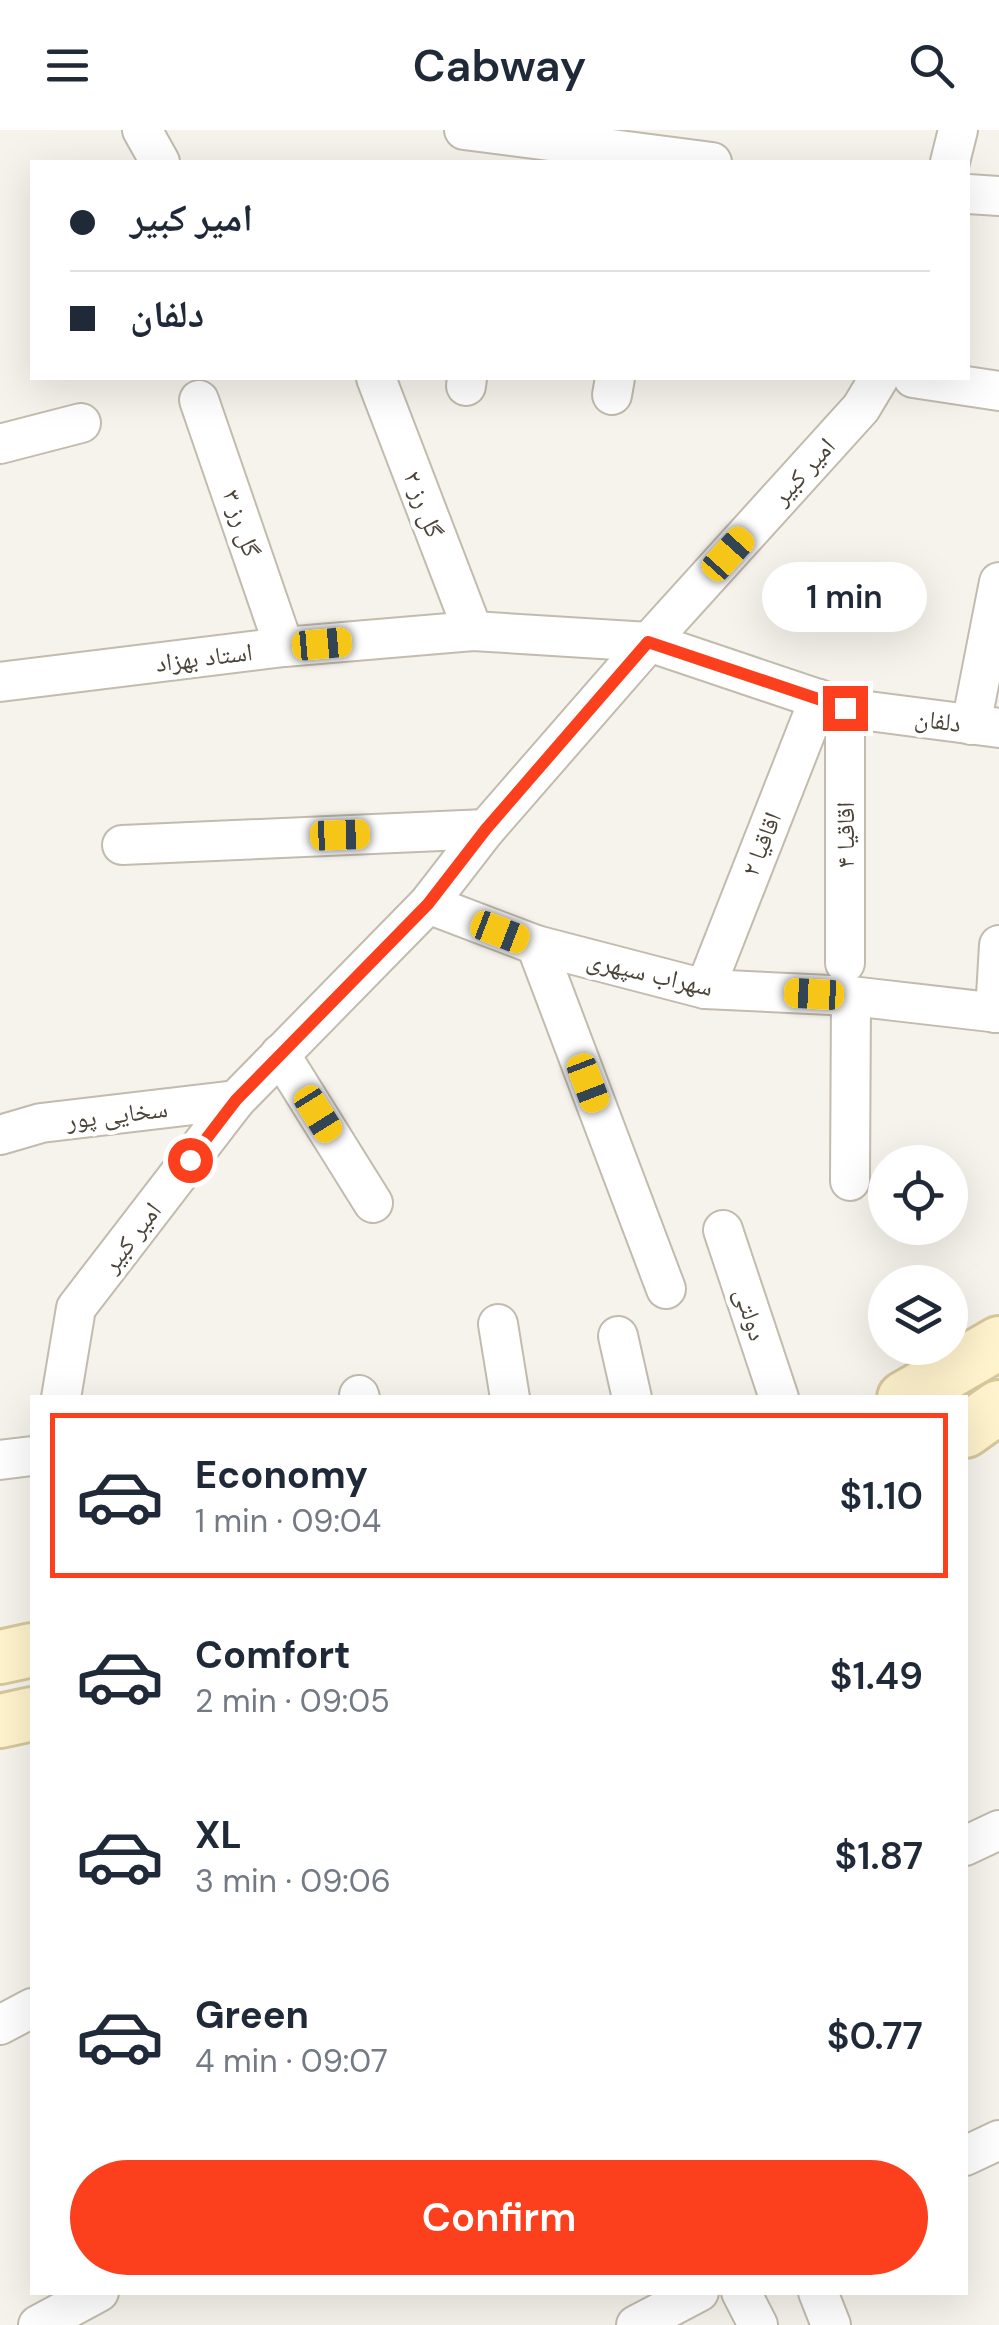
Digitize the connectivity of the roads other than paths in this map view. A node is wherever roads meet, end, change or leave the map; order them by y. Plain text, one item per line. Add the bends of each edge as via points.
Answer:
1 (142, 130) edge
2 (464, 130) edge
3 (958, 130) edge
4 (503, 149) edge
5 (648, 158) edge
6 (159, 160) edge
7 (680, 160) edge
8 (950, 160) edge
9 (970, 194) edge
10 (999, 196) edge
11 (377, 380) edge
12 (878, 380) edge
13 (926, 380) edge
14 (999, 391) edge
15 (199, 400) dead end
16 (80, 422) dead end
17 (0, 444) edge
18 (999, 582) edge
19 (472, 631) junction
20 (648, 642) junction
21 (284, 646) junction
22 (0, 682) edge
23 (832, 703) junction
24 (985, 726) edge
25 (486, 829) junction
26 (122, 845) dead end
27 (428, 904) junction
28 (536, 945) junction
29 (999, 945) edge
30 (848, 980) junction
31 (706, 990) junction
32 (997, 1013) edge
33 (280, 1054) junction
34 (236, 1100) junction
35 (0, 1136) edge
36 (850, 1181) dead end
37 (373, 1203) dead end
38 (724, 1230) dead end
39 (666, 1290) dead end
40 (498, 1324) dead end
41 (618, 1336) dead end
42 (999, 1343) edge
43 (61, 1395) edge
44 (510, 1395) edge
45 (631, 1395) edge
46 (778, 1395) edge
47 (909, 1395) edge
48 (999, 1406) edge
49 (968, 1429) edge
50 (30, 1456) edge
51 (0, 1460) edge
52 (30, 1650) edge
53 (0, 1657) edge
54 (30, 1714) edge
55 (0, 1721) edge
56 (999, 1830) edge
57 (968, 1845) edge
58 (30, 2009) edge
59 (0, 2024) edge
60 (999, 2140) edge
61 (968, 2155) edge
62 (93, 2295) edge
63 (693, 2295) edge
64 (743, 2295) edge
65 (819, 2295) edge
66 (38, 2325) edge
67 (636, 2325) edge
68 (758, 2325) edge
69 (831, 2325) edge

1 - 6 street
2 - 4 street
3 - 8 street
4 - 5 street
5 - 7 street
9 - 10 street
11 - 19 street, گل رز ۲
12 - 20 street, امیر کبیر via 861,408
13 - 14 street
15 - 21 street, گل رز ۳
16 - 17 street
18 - 24 street
19 - 20 street, استاد بهزاد
19 - 21 street, استاد بهزاد
20 - 23 street, دلفان
20 - 25 street, امیر کبیر
21 - 22 street, استاد بهزاد
23 - 24 street, دلفان
23 - 30 street, اقاقیا ۴
23 - 31 street, اقاقیا ۲
25 - 26 street
25 - 27 street, امیر کبیر
27 - 28 street, سهراب سپهری
27 - 33 street, امیر کبیر
28 - 31 street, سهراب سپهری
28 - 39 street
29 - 32 street
30 - 31 street, سهراب سپهری
30 - 32 street, سهراب سپهری
30 - 36 street, اقاقیا ۴
33 - 34 street, امیر کبیر
33 - 37 street
34 - 35 street, سخایی پور via 41,1123
34 - 43 street, امیر کبیر via 76,1308
38 - 46 street, دولتی
40 - 44 street
41 - 45 street
42 - 47 main road
48 - 49 main road
50 - 51 street
52 - 53 main road
54 - 55 main road
56 - 57 street
58 - 59 street
60 - 61 street
62 - 66 street
63 - 67 street
64 - 68 street
65 - 69 street

